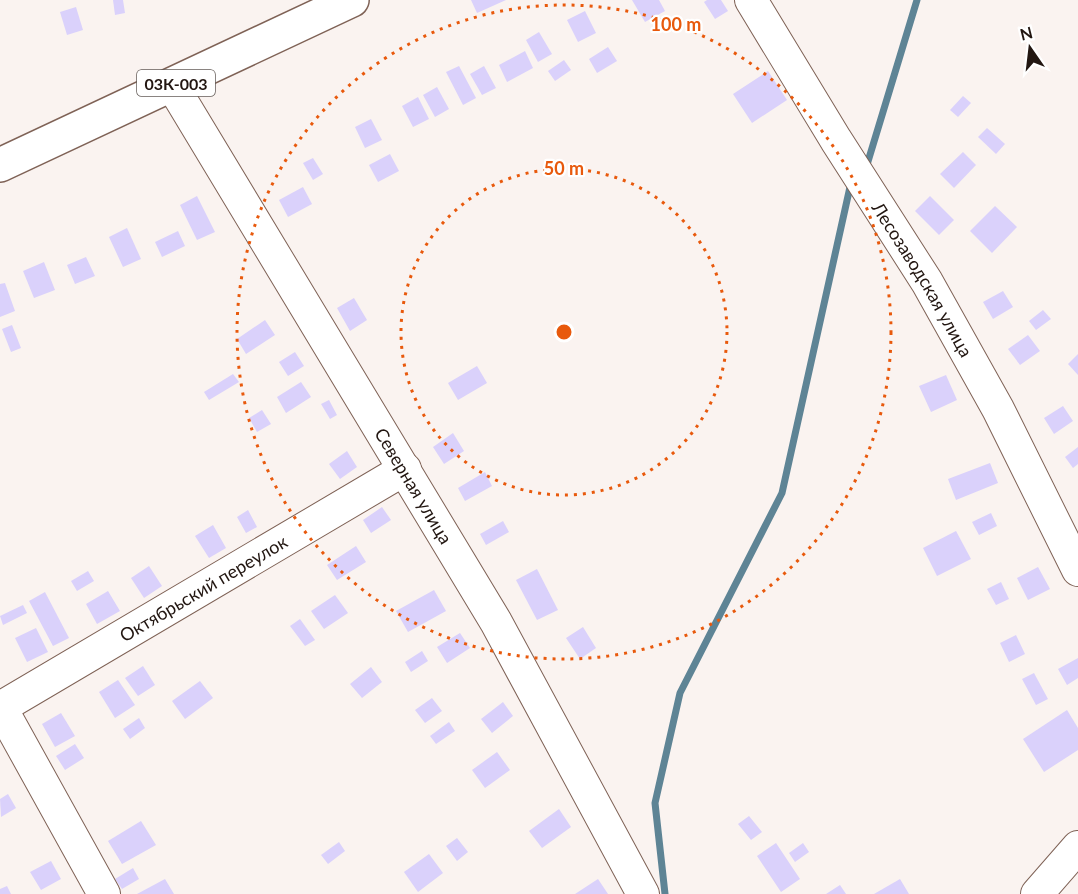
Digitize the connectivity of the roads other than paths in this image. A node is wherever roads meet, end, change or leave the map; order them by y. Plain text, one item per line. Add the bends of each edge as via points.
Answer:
1 (352, 0) edge
2 (751, 0) edge
3 (172, 85) junction
4 (0, 165) edge
5 (405, 469) junction
6 (1078, 570) edge
7 (1, 708) edge
8 (1078, 846) edge
9 (104, 894) edge
10 (643, 894) edge
11 (1037, 894) edge

1 - 3 main road, 03К-003
2 - 6 street, Лесозаводская улица via 927,282 998,409
3 - 4 main road, 03К-003
3 - 5 street, Северная улица
5 - 7 street, Октябрьский переулок
5 - 10 street, Северная улица via 496,622
7 - 9 street
8 - 11 street

